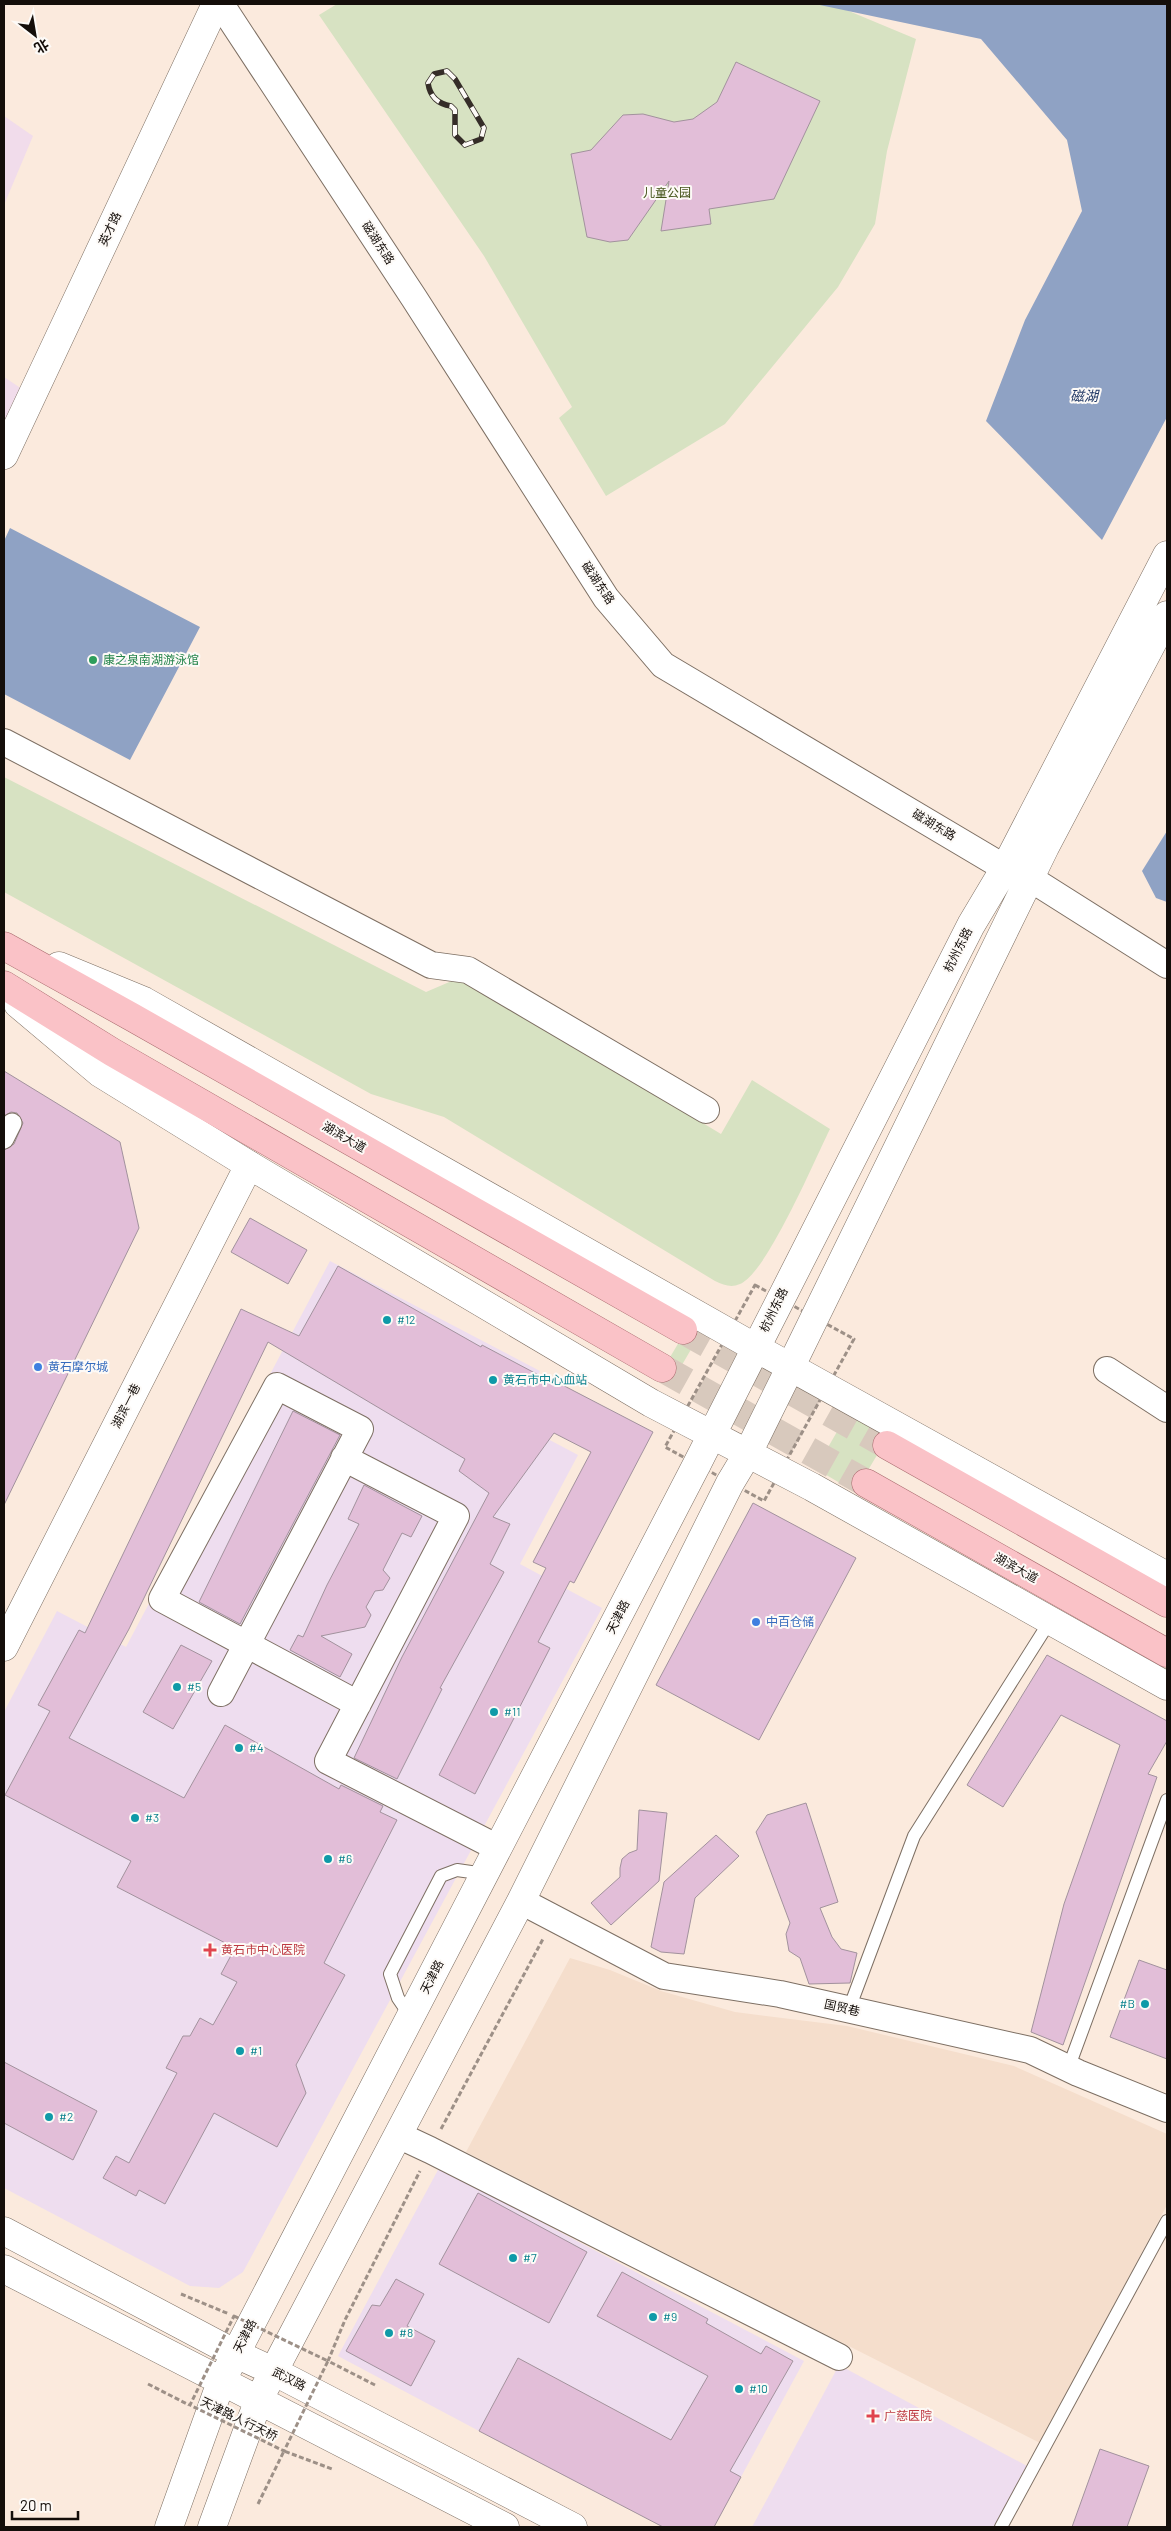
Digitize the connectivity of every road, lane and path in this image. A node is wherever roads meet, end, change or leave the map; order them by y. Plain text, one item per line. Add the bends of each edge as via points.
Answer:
1 (217, 4) edge
2 (4, 455) edge
3 (1167, 555) edge
4 (1167, 615) edge
5 (4, 742) edge
6 (1005, 868) junction
7 (1031, 879) junction
8 (4, 945) edge
9 (1167, 965) edge
10 (4, 985) edge
11 (4, 991) edge
12 (706, 1110) dead end
13 (249, 1165) junction
14 (683, 1330) tunnel mouth
15 (756, 1348) junction
16 (791, 1366) junction
17 (662, 1368) tunnel mouth
18 (1106, 1370) dead end
19 (1167, 1409) edge
20 (712, 1434) junction
21 (887, 1445) tunnel mouth
22 (748, 1453) junction
23 (344, 1458) junction
24 (866, 1483) tunnel mouth
25 (1167, 1576) edge
26 (1167, 1603) edge
27 (11, 1614) edge
28 (1050, 1621) junction
29 (246, 1644) junction
30 (4, 1647) edge
31 (1167, 1653) edge
32 (1167, 1686) edge
33 (221, 1693) dead end
34 (358, 1704) junction
35 (1167, 1800) edge
36 (498, 1848) junction
37 (485, 1874) junction
38 (521, 1901) junction
39 (554, 1918) junction
40 (849, 2009) junction
41 (411, 2017) junction
42 (1068, 2068) junction
43 (1167, 2109) edge
44 (398, 2136) junction
45 (430, 2150) junction
46 (1167, 2220) edge
47 (4, 2231) edge
48 (4, 2269) edge
49 (181, 2294) dead end
50 (237, 2308) dead end
51 (234, 2316) junction
52 (236, 2354) junction
53 (839, 2357) dead end
54 (328, 2361) junction
55 (273, 2371) junction
56 (221, 2382) junction
57 (148, 2384) dead end
58 (374, 2385) dead end
59 (259, 2399) junction
60 (190, 2405) junction
61 (186, 2414) dead end
62 (284, 2451) junction
63 (332, 2469) dead end
64 (258, 2504) dead end
65 (169, 2527) edge
66 (212, 2527) edge
67 (505, 2527) edge
68 (573, 2527) edge
69 (1001, 2527) edge

1 - 2 main road, 英才路
1 - 6 street, 磁湖东路 via 226,12 414,298 606,598 662,665
3 - 6 main road, 杭州东路
4 - 7 main road
5 - 12 street via 431,965 468,970
6 - 7 street, 磁湖东路
6 - 15 main road, 杭州东路 via 967,934
7 - 9 street, 磁湖东路
7 - 16 main road
8 - 14 main road, 湖滨大道
8 - 15 main road via 144,1000
10 - 17 main road via 112,1052
11 - 13 main road via 100,1073
13 - 20 main road via 642,1398
13 - 27 main road, 湖滨一巷
15 - 16 main road
15 - 20 main road, 杭州东路
16 - 22 main road
16 - 25 main road
18 - 19 street
20 - 22 main road
20 - 36 main road, 天津路
21 - 26 main road
22 - 28 main road
22 - 38 main road
23 - 29 street
23 - 29 street via 360,1429 277,1386 162,1599
23 - 34 street via 456,1516
24 - 31 main road, 湖滨大道
27 - 30 main road, 湖滨一巷
28 - 32 main road
28 - 40 lane via 914,1836
29 - 33 street
29 - 34 street
34 - 36 street via 328,1761
35 - 42 lane
36 - 37 main road, 天津路
37 - 41 main road, 天津路
37 - 41 lane via 457,1870 441,1876 398,1955 390,1974 398,1998
38 - 39 street, 国贸巷
38 - 44 main road
39 - 40 street, 国贸巷 via 664,1976 780,1994
39 - 45 path, 天津路人行天桥
40 - 42 street, 国贸巷 via 1030,2050
41 - 52 main road, 天津路
42 - 43 street, 国贸巷
44 - 45 street
44 - 55 main road
45 - 53 street
45 - 54 path, 天津路人行天桥 via 345,2320
46 - 69 lane
47 - 52 main road, 武汉路
48 - 56 main road
49 - 51 path
50 - 51 path, 天津路人行天桥
51 - 54 path, bridge
51 - 60 path, 天津路人行天桥, bridge
52 - 55 main road, 武汉路
52 - 56 main road, 天津路
54 - 58 path
54 - 62 path, 天津路人行天桥, bridge
55 - 59 main road
55 - 68 main road, 武汉路
56 - 59 main road
56 - 65 main road, 天津路
57 - 60 path
59 - 66 main road
59 - 67 main road
60 - 61 path
60 - 62 path, 天津路人行天桥, bridge
62 - 63 path
62 - 64 path

